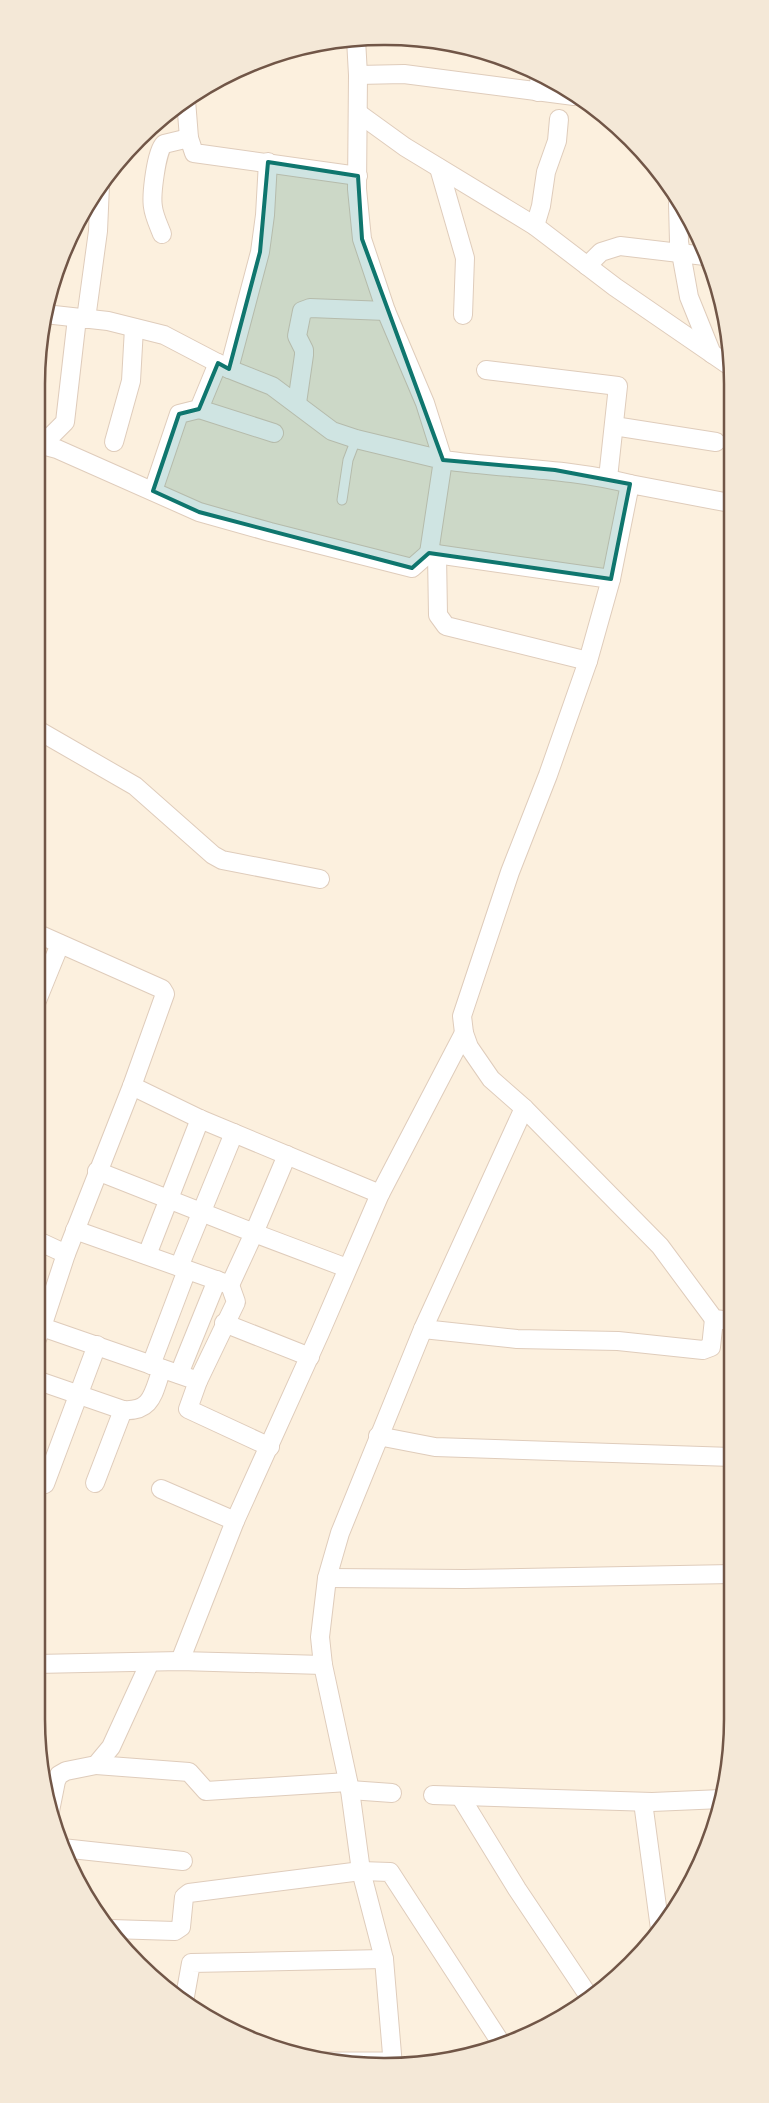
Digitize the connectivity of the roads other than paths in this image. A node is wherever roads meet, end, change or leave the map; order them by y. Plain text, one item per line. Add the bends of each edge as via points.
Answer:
1 (356, 47) edge
2 (358, 75) junction
3 (539, 84) edge
4 (187, 109) edge
5 (358, 113) junction
6 (559, 119) dead end
7 (189, 138) junction
8 (268, 162) junction
9 (439, 168) junction
10 (358, 176) junction
11 (99, 200) edge
12 (679, 214) edge
13 (535, 226) junction
14 (162, 234) dead end
15 (681, 254) junction
16 (698, 255) edge
17 (587, 266) junction
18 (386, 311) junction
19 (53, 315) edge
20 (463, 315) dead end
21 (82, 318) junction
22 (134, 328) junction
23 (712, 354) junction
24 (723, 361) edge
25 (223, 366) junction
26 (486, 370) dead end
27 (298, 403) junction
28 (199, 410) junction
29 (614, 426) junction
30 (274, 434) dead end
31 (356, 440) junction
32 (45, 442) edge
33 (114, 442) dead end
34 (716, 442) dead end
35 (45, 450) edge
36 (443, 460) junction
37 (608, 478) junction
38 (630, 484) junction
39 (153, 491) junction
40 (342, 500) dead end
41 (724, 502) edge
42 (433, 553) junction
43 (610, 579) junction
44 (588, 661) junction
45 (45, 734) edge
46 (320, 879) dead end
47 (45, 937) edge
48 (60, 944) junction
49 (45, 981) edge
50 (464, 1033) junction
51 (132, 1086) junction
52 (524, 1108) junction
53 (200, 1119) junction
54 (234, 1133) junction
55 (287, 1155) junction
56 (97, 1171) junction
57 (380, 1194) junction
58 (167, 1199) junction
59 (201, 1213) junction
60 (75, 1230) junction
61 (254, 1233) junction
62 (45, 1244) edge
63 (66, 1254) junction
64 (147, 1256) junction
65 (183, 1268) junction
66 (347, 1268) junction
67 (224, 1283) junction
68 (45, 1316) edge
69 (714, 1319) junction
70 (724, 1321) edge
71 (224, 1323) junction
72 (422, 1329) junction
73 (45, 1335) edge
74 (97, 1345) junction
75 (310, 1357) junction
76 (164, 1369) junction
77 (198, 1381) junction
78 (45, 1383) edge
79 (78, 1395) junction
80 (123, 1410) junction
81 (378, 1436) junction
82 (270, 1446) junction
83 (724, 1457) edge
84 (96, 1483) dead end
85 (45, 1484) dead end
86 (161, 1489) dead end
87 (235, 1521) junction
88 (724, 1574) edge
89 (327, 1578) junction
90 (180, 1661) junction
91 (150, 1662) junction
92 (45, 1664) edge
93 (323, 1665) junction
94 (96, 1765) junction
95 (349, 1786) junction
96 (54, 1792) edge
97 (392, 1792) dead end
98 (433, 1795) dead end
99 (460, 1796) junction
100 (713, 1800) edge
101 (643, 1802) junction
102 (71, 1849) edge
103 (182, 1861) dead end
104 (361, 1871) junction
105 (659, 1919) edge
106 (118, 1929) edge
107 (384, 1959) junction
108 (586, 1992) edge
109 (186, 1993) edge
110 (498, 2038) edge
111 (393, 2058) edge

1 - 2 street
2 - 3 street via 395,74
2 - 5 street
4 - 7 street
5 - 9 street
5 - 10 street
6 - 13 street via 557,141 546,172
7 - 8 street via 194,152
7 - 14 street via 164,144 159,152 152,208
8 - 10 street
8 - 25 street via 266,215 260,252
9 - 13 street
9 - 20 street via 465,258
10 - 18 street via 362,239
11 - 21 street via 98,230
12 - 15 street
13 - 17 street
15 - 16 street
15 - 17 street via 620,246 601,252
15 - 23 street via 689,297
17 - 23 street
18 - 27 street via 310,308 302,311 297,336 304,350
18 - 36 street via 425,404
19 - 21 street
21 - 22 street
21 - 32 street via 65,422
22 - 25 street via 164,335
22 - 33 street via 131,381
23 - 24 street
25 - 27 street via 272,386
25 - 28 street
26 - 29 street via 614,385 618,390
27 - 31 street via 332,431
28 - 30 street
28 - 39 street via 179,414
29 - 34 street
29 - 37 street
31 - 36 street
31 - 40 lane via 348,460
35 - 39 street via 99,466
36 - 37 street
36 - 42 street
37 - 38 street
38 - 41 street
38 - 43 street
39 - 42 street via 199,512 412,568
42 - 43 street
42 - 44 street via 438,615 446,626
43 - 44 street
44 - 50 street via 510,872 462,1016
45 - 46 street via 135,786 222,860
47 - 48 street
48 - 49 street
48 - 51 street via 164,991
50 - 52 street via 476,1059 491,1079
50 - 57 street
51 - 53 street
51 - 56 street
52 - 69 street via 660,1246
52 - 72 street
53 - 54 street
53 - 58 street
54 - 55 street
54 - 59 street
55 - 57 street
55 - 61 street
56 - 58 street
56 - 60 street
57 - 66 street
58 - 59 street
58 - 64 street
59 - 61 street
59 - 65 street
60 - 63 street
60 - 64 street
61 - 66 street
61 - 67 street
62 - 63 street
63 - 68 street
64 - 65 street
65 - 67 street
65 - 76 street
66 - 75 street
67 - 71 street via 236,1302
67 - 76 street
69 - 70 street
69 - 72 street via 711,1346 702,1350 618,1341 517,1339
71 - 75 street
71 - 77 street
72 - 81 street
73 - 74 street
74 - 76 street
74 - 79 street
75 - 82 street
76 - 77 street
76 - 80 street via 148,1404 142,1409
77 - 82 street via 188,1409
78 - 79 street
79 - 80 street
79 - 85 street
80 - 84 street
81 - 83 street via 435,1447
81 - 89 street via 340,1534
82 - 87 street
86 - 87 street
87 - 90 street
88 - 89 street
89 - 93 street via 320,1637
90 - 91 street
90 - 93 street
91 - 92 street
91 - 94 street via 111,1747
93 - 95 street
94 - 95 street via 188,1772 206,1791
94 - 96 street via 59,1775
95 - 97 street
95 - 104 street
98 - 99 street
99 - 101 street
99 - 108 street
100 - 101 street
101 - 105 street
102 - 103 street
104 - 106 street via 189,1893 184,1897 181,1927 175,1931
104 - 107 street
104 - 110 street via 390,1872 397,1880
107 - 109 street via 191,1963
107 - 111 street

